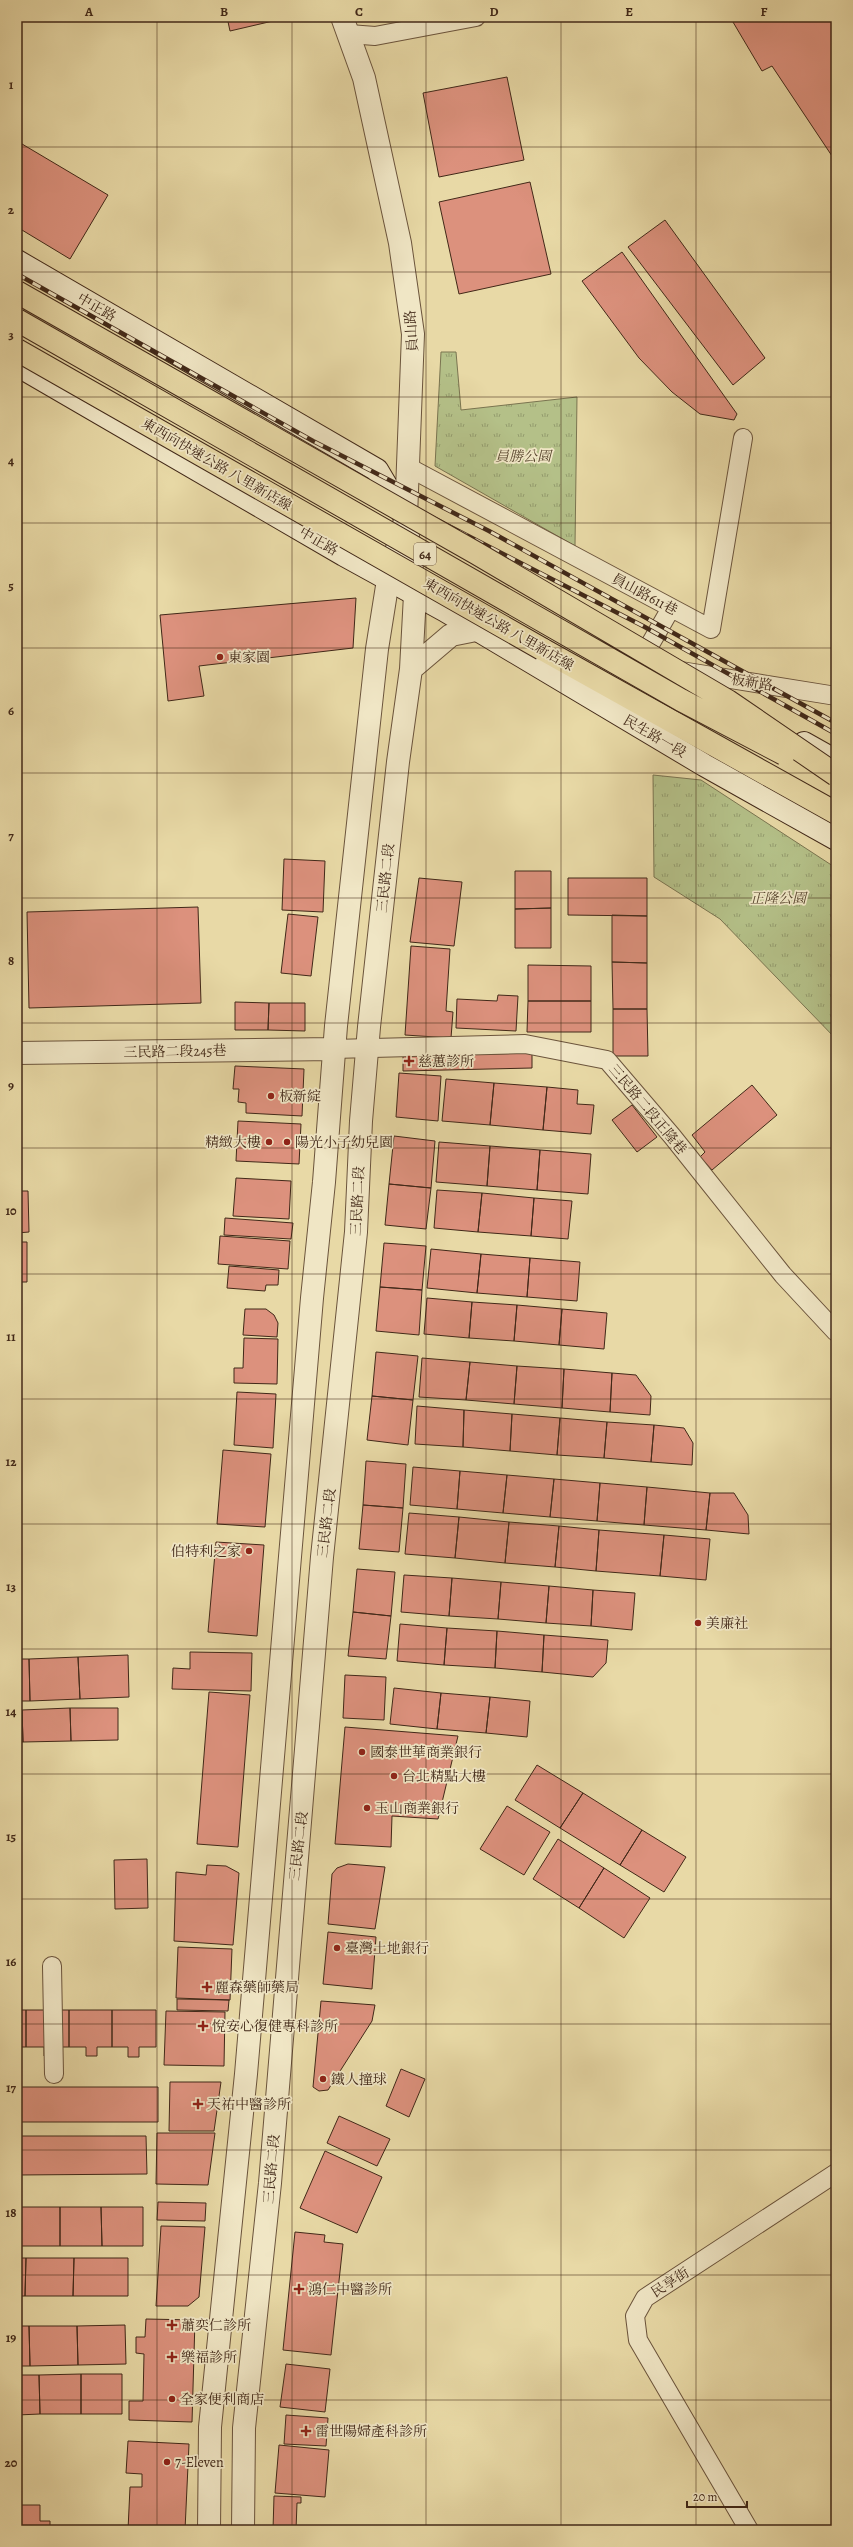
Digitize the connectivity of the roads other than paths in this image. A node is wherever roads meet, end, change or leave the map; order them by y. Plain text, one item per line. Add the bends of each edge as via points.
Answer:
1 (476, 17) edge
2 (346, 25) edge
3 (17, 261) edge
4 (17, 292) edge
5 (17, 321) edge
6 (17, 350) edge
7 (17, 365) edge
8 (743, 438) dead end
9 (408, 467) junction
10 (406, 517) junction
11 (388, 580) junction
12 (415, 595) junction
13 (671, 608) junction
14 (476, 630) junction
15 (644, 655) junction
16 (668, 669) junction
17 (411, 670) junction
18 (836, 696) edge
19 (836, 761) edge
20 (836, 775) edge
21 (836, 781) edge
22 (836, 813) edge
23 (836, 839) edge
24 (367, 1048) junction
25 (333, 1049) junction
26 (17, 1053) edge
27 (836, 1332) edge
28 (52, 1966) dead end
29 (54, 2074) dead end
30 (836, 2173) edge
31 (210, 2530) edge
32 (243, 2530) edge
33 (748, 2530) edge

1 - 2 street via 376,36
2 - 9 street, 員山路 via 364,78 393,206 413,334
3 - 10 street, 中正路 via 377,470
4 - 20 highway, bridge via 455,541 728,701
5 - 10 street via 359,521
5 - 21 highway, 東西向快速公路 八里新店線 / 64, bridge via 681,700
6 - 22 highway, 東西向快速公路 八里新店線 / 64, bridge
7 - 11 street, 中正路
8 - 13 street, 員山路611巷 via 711,629
9 - 10 street, 員山路
9 - 13 street, 員山路611巷
10 - 11 street, 員山路
10 - 12 street, 三民路二段
10 - 15 street, 中正路
11 - 12 street, 中正路
11 - 25 street, 員山路 via 377,649
12 - 14 street, 中正路
12 - 17 street, 三民路二段
13 - 15 street
14 - 17 street via 452,635
14 - 23 street, 民生路一段 via 704,765
15 - 16 street
16 - 18 street, 板新路
16 - 19 street
17 - 24 street, 三民路二段 via 398,762
24 - 25 street, 三民路二段正隆巷
24 - 27 street, 三民路二段正隆巷 via 525,1044 607,1060 672,1136 783,1275
24 - 32 street, 三民路二段 via 356,1232 322,1557 270,2183 244,2428
25 - 26 street, 三民路二段245巷
25 - 31 street via 324,1182 246,2074 210,2427
28 - 29 street
30 - 33 street, 民享街 via 645,2298 635,2316 638,2340

